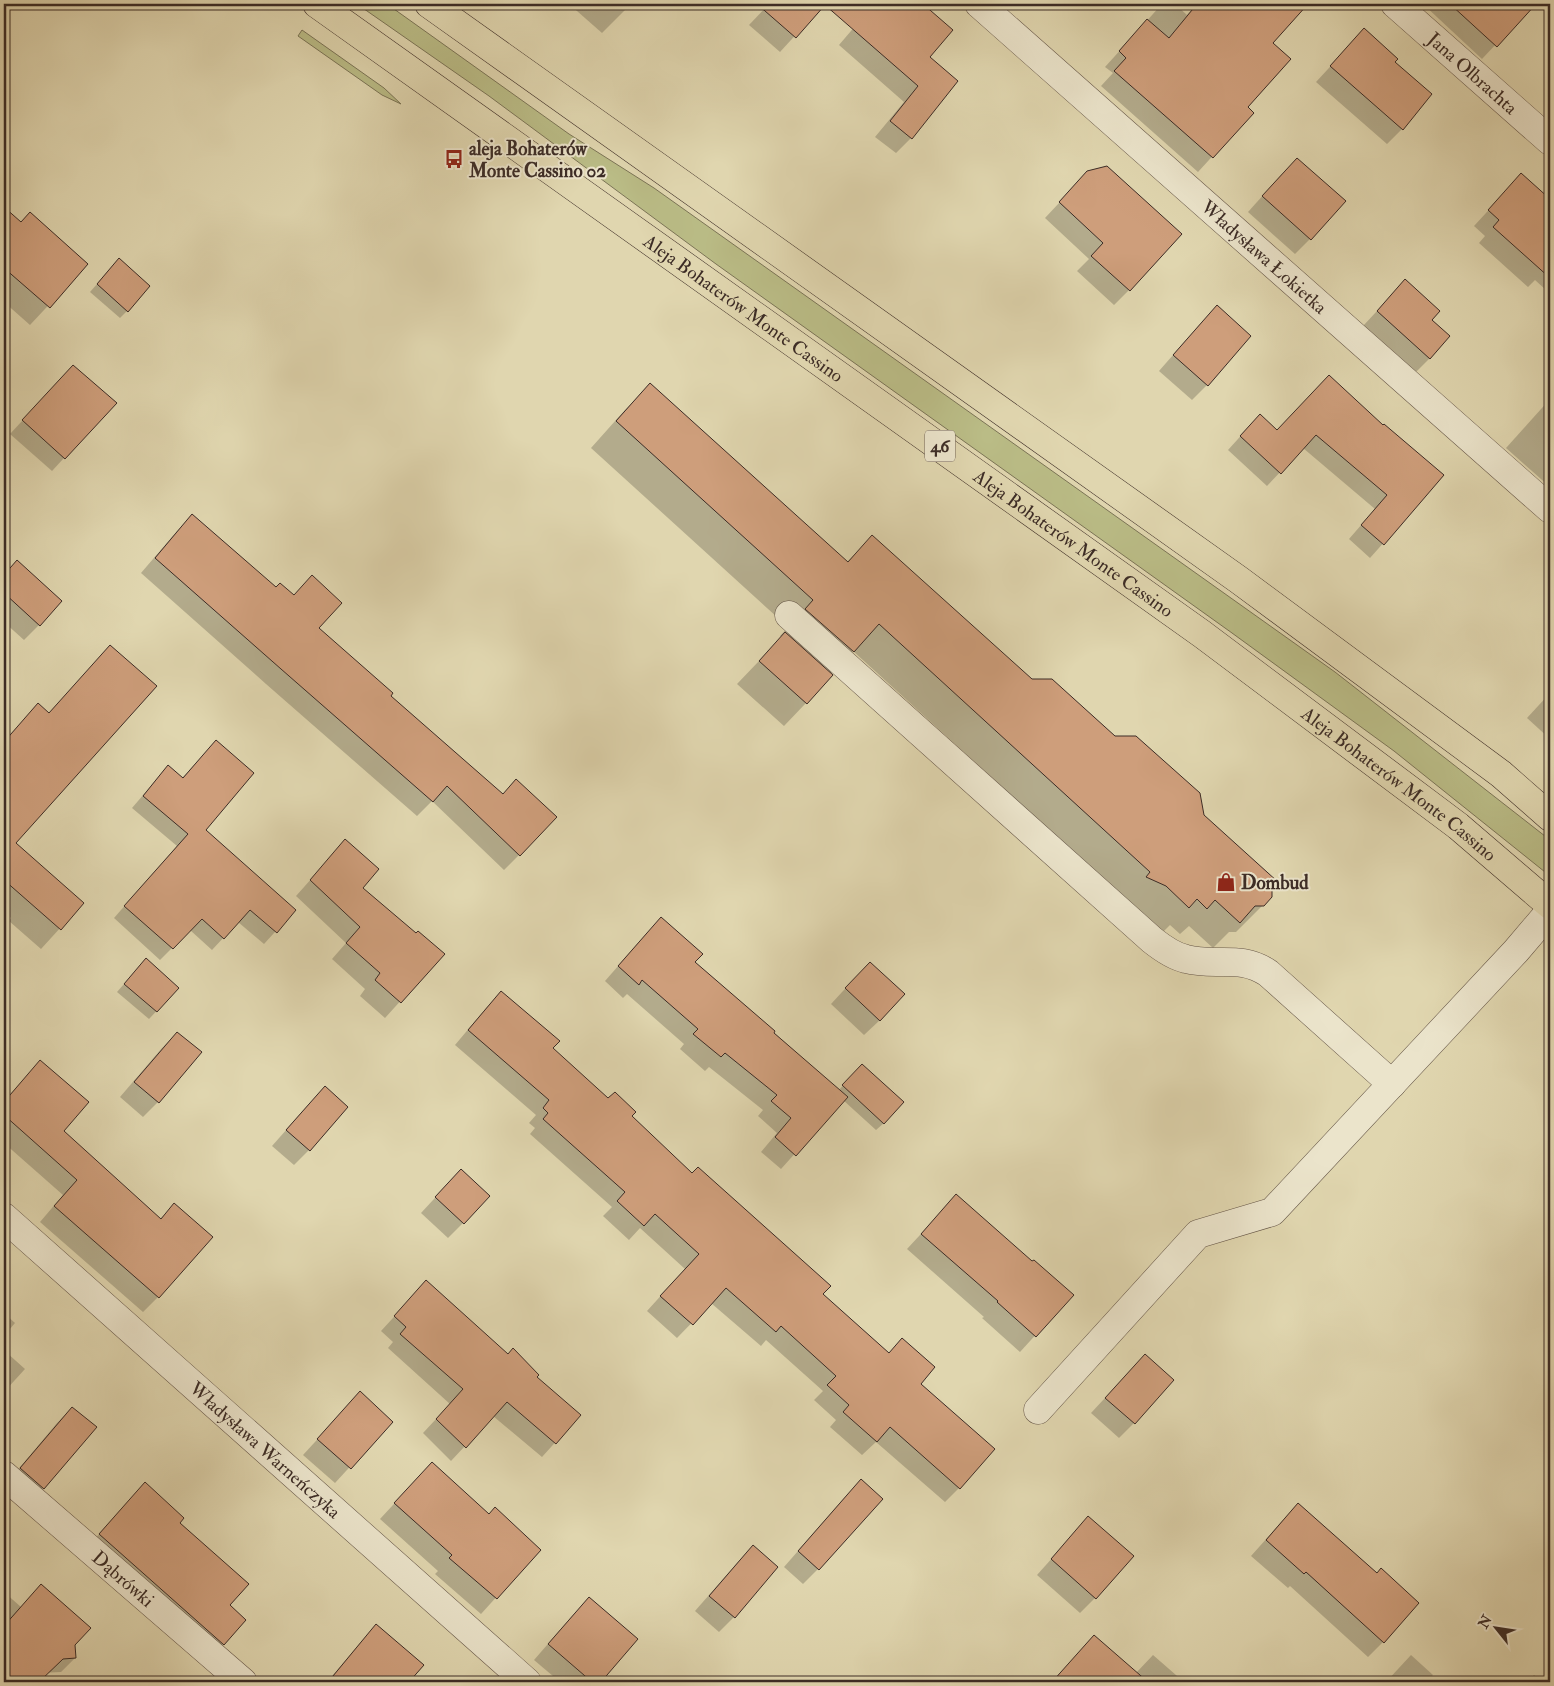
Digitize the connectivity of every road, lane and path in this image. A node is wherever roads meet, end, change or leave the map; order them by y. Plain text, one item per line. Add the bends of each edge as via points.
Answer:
1 (317, 4) edge
2 (429, 4) edge
3 (446, 4) edge
4 (979, 4) edge
5 (1395, 4) edge
6 (466, 30) junction
7 (1550, 141) edge
8 (1550, 509) edge
9 (789, 615) dead end
10 (1550, 817) edge
11 (1550, 905) edge
12 (1550, 911) edge
13 (1392, 1084) junction
14 (4, 1217) edge
15 (1038, 1410) dead end
16 (4, 1475) edge
17 (243, 1682) edge
18 (527, 1682) edge

1 - 11 main road, Aleja Bohaterów Monte Cassino / 46 via 1202,634 1458,826
2 - 6 main road
3 - 6 main road
4 - 8 street, Władysława Łokietka
5 - 7 street, Jana Olbrachta
6 - 10 main road via 1239,580 1501,774
9 - 13 street via 1152,940 1186,959 1241,961 1260,968
12 - 13 street
13 - 15 street via 1272,1212 1198,1234
14 - 18 street, Władysława Warneńczyka
16 - 17 street, Dąbrówki

